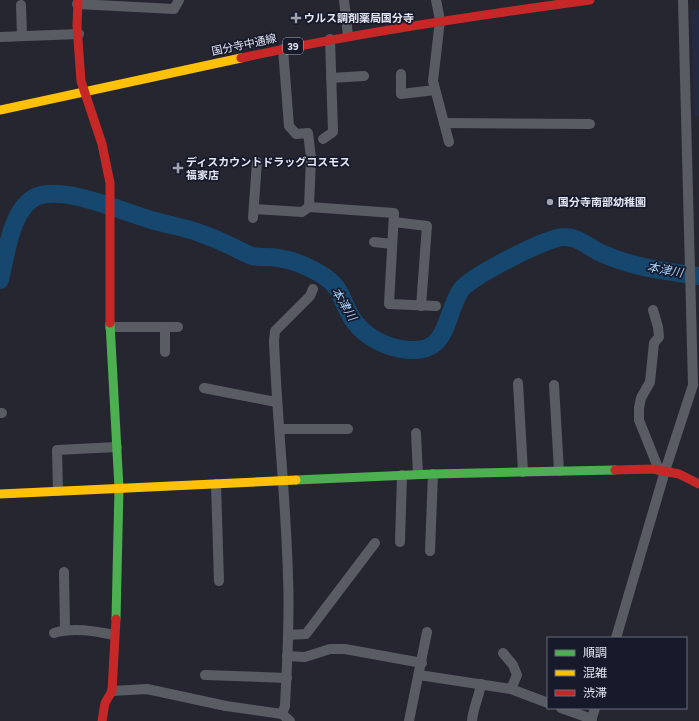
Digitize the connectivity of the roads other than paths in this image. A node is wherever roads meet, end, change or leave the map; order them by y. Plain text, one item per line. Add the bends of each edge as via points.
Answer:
1 (179, 0) edge
2 (344, 0) edge
3 (436, 0) edge
4 (590, 0) edge
5 (683, 0) edge
6 (77, 2) edge
7 (21, 5) dead end
8 (440, 20) junction
9 (79, 34) junction
10 (22, 36) junction
11 (348, 36) junction
12 (0, 37) edge
13 (330, 39) junction
14 (283, 49) junction
15 (401, 74) dead end
16 (364, 76) dead end
17 (331, 78) junction
18 (435, 90) junction
19 (84, 92) junction
20 (0, 110) edge
21 (444, 123) junction
22 (590, 124) dead end
23 (322, 139) dead end
24 (449, 142) dead end
25 (257, 162) dead end
26 (309, 207) junction
27 (394, 222) junction
28 (374, 242) dead end
29 (392, 244) junction
30 (313, 289) dead end
31 (422, 306) junction
32 (436, 306) dead end
33 (653, 310) dead end
34 (110, 327) junction
35 (178, 327) dead end
36 (165, 328) junction
37 (164, 352) dead end
38 (518, 383) dead end
39 (554, 385) dead end
40 (696, 385) edge
41 (204, 388) dead end
42 (276, 402) junction
43 (280, 428) junction
44 (348, 429) dead end
45 (416, 433) dead end
46 (117, 447) junction
47 (662, 470) junction
48 (559, 471) junction
49 (523, 472) junction
50 (418, 474) junction
51 (433, 474) junction
52 (402, 475) junction
53 (283, 481) junction
54 (216, 484) junction
55 (699, 484) edge
56 (119, 488) junction
57 (58, 491) junction
58 (0, 494) edge
59 (400, 542) dead end
60 (375, 543) dead end
61 (430, 551) dead end
62 (64, 572) dead end
63 (219, 581) dead end
64 (65, 630) junction
65 (427, 632) dead end
66 (54, 633) dead end
67 (288, 634) junction
68 (114, 635) junction
69 (616, 637) edge
70 (503, 653) dead end
71 (288, 656) junction
72 (422, 663) junction
73 (205, 675) dead end
74 (419, 675) junction
75 (286, 678) junction
76 (481, 684) junction
77 (511, 689) junction
78 (112, 691) junction
79 (547, 703) edge
80 (564, 709) edge
81 (595, 709) edge
82 (286, 718) edge
83 (592, 720) edge
84 (102, 721) edge
85 (409, 721) edge
86 (472, 721) edge

1 - 6 street via 174,9
2 - 11 street
3 - 8 street
4 - 8 street, 国分寺中通線 / 39
5 - 40 street via 689,266
6 - 9 street
7 - 10 street
8 - 11 street, 国分寺中通線 / 39
8 - 18 street via 433,81
9 - 10 street
9 - 19 street via 81,81
10 - 12 street
11 - 13 street, 国分寺中通線 / 39
13 - 14 street, 国分寺中通線 / 39
13 - 17 street
14 - 19 street, 国分寺中通線 / 39
14 - 26 street via 289,126 296,134 308,133 311,158
15 - 18 street via 401,94
16 - 17 street
17 - 23 street via 333,132
18 - 21 street
19 - 20 street, 国分寺中通線 / 39
19 - 34 street via 102,144 110,193
21 - 22 street
21 - 24 street
25 - 26 street via 254,213 302,212
26 - 27 street via 394,213
27 - 29 street
27 - 31 street via 427,226
28 - 29 street
29 - 31 street via 389,304
30 - 42 street via 310,296 275,331
31 - 32 street
33 - 47 street via 659,337 654,343 650,382 641,398 639,420
34 - 36 street
34 - 46 street
35 - 36 street
36 - 37 street
38 - 49 street
39 - 48 street
40 - 47 street
41 - 42 street
42 - 43 street
43 - 44 street
43 - 53 street
45 - 50 street
46 - 56 street
46 - 57 street via 57,450
47 - 48 street
47 - 55 street via 679,474
47 - 69 street
48 - 49 street
49 - 51 street
50 - 51 street
50 - 52 street
51 - 61 street
52 - 53 street
52 - 59 street
53 - 54 street
53 - 67 street
54 - 56 street
54 - 63 street
56 - 57 street
56 - 68 street via 118,587
57 - 58 street
60 - 67 street via 306,634
62 - 64 street
64 - 66 street
64 - 68 street
65 - 72 street
67 - 71 street
68 - 78 street
70 - 77 street via 517,675
71 - 72 street via 305,657 330,649 345,649
71 - 75 street
72 - 74 street
73 - 75 street
74 - 76 street
74 - 85 street
75 - 82 street
76 - 77 street
76 - 86 street
77 - 79 street
78 - 82 street via 147,689
78 - 84 street via 105,703
80 - 83 street
81 - 83 street

